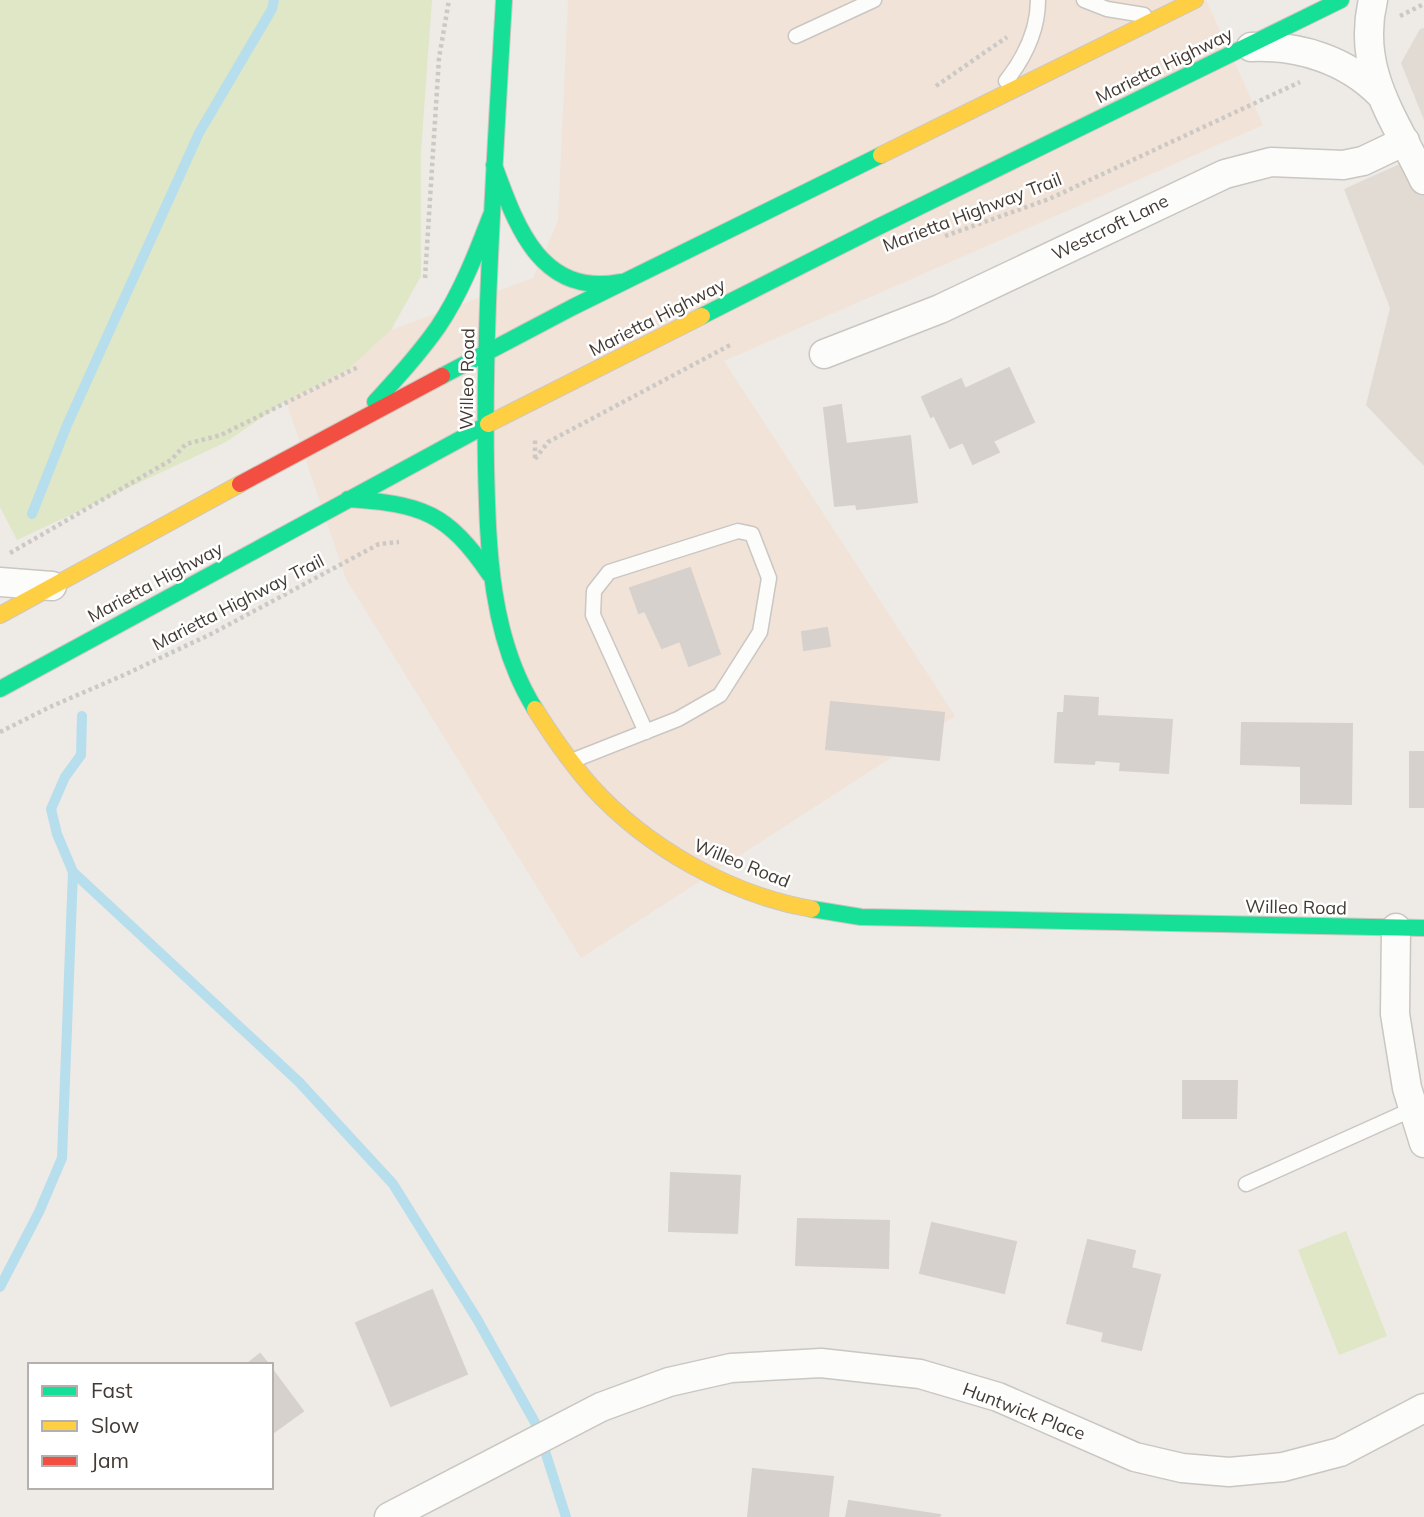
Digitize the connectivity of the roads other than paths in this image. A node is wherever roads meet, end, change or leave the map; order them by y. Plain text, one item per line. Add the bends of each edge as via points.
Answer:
1 (505, 0) edge
2 (874, 0) edge
3 (1038, 0) edge
4 (1084, 0) edge
5 (1195, 0) edge
6 (1341, 0) edge
7 (1373, 0) edge
8 (1159, 17) junction
9 (796, 36) dead end
10 (1244, 47) junction
11 (1381, 95) junction
12 (993, 99) junction
13 (1405, 141) junction
14 (494, 165) junction
15 (1424, 180) edge
16 (491, 215) junction
17 (625, 280) junction
18 (486, 352) junction
19 (824, 354) dead end
20 (358, 421) junction
21 (485, 426) junction
22 (348, 499) junction
23 (490, 575) junction
24 (0, 582) edge
25 (52, 586) junction
26 (0, 615) edge
27 (0, 689) edge
28 (646, 732) junction
29 (569, 761) junction
30 (1396, 928) junction
31 (1424, 928) edge
32 (1413, 1109) junction
33 (1424, 1143) edge
34 (1246, 1184) dead end
35 (1424, 1408) edge
36 (389, 1517) edge

1 - 14 main road, Willeo Road
2 - 9 lane
3 - 12 lane via 1030,44
4 - 8 lane via 1107,9
5 - 8 main road
6 - 10 main road, Marietta Highway
7 - 11 street via 1369,56
8 - 12 main road
10 - 11 street via 1286,48 1326,59 1358,75
10 - 21 main road, Marietta Highway
11 - 13 street
12 - 17 main road
13 - 15 street
13 - 19 street, Westcroft Lane via 1343,165 1271,162 1225,174 940,309
14 - 16 main road, Willeo Road
14 - 17 main road via 510,207 541,262 575,281 603,285
16 - 18 main road, Willeo Road
16 - 20 main road via 438,327
17 - 18 main road
18 - 20 main road
18 - 21 main road, Willeo Road
20 - 25 main road
21 - 22 main road, Marietta Highway
21 - 23 main road, Willeo Road
22 - 23 main road via 390,502 430,512 450,524
22 - 27 main road, Marietta Highway
23 - 29 main road, Willeo Road via 500,625 524,690
24 - 25 street
25 - 26 main road
28 - 28 lane via 720,695 760,632 769,578 752,534 738,531 609,572 594,591 593,615
28 - 29 lane
29 - 30 main road, Willeo Road via 638,831 691,865 774,901 861,917
30 - 31 main road, Willeo Road
30 - 32 street via 1395,1014
32 - 33 street
32 - 34 lane
35 - 36 street, Huntwick Place via 1340,1452 1283,1467 1229,1472 1135,1457 998,1397 920,1374 821,1363 731,1368 669,1382 601,1407

